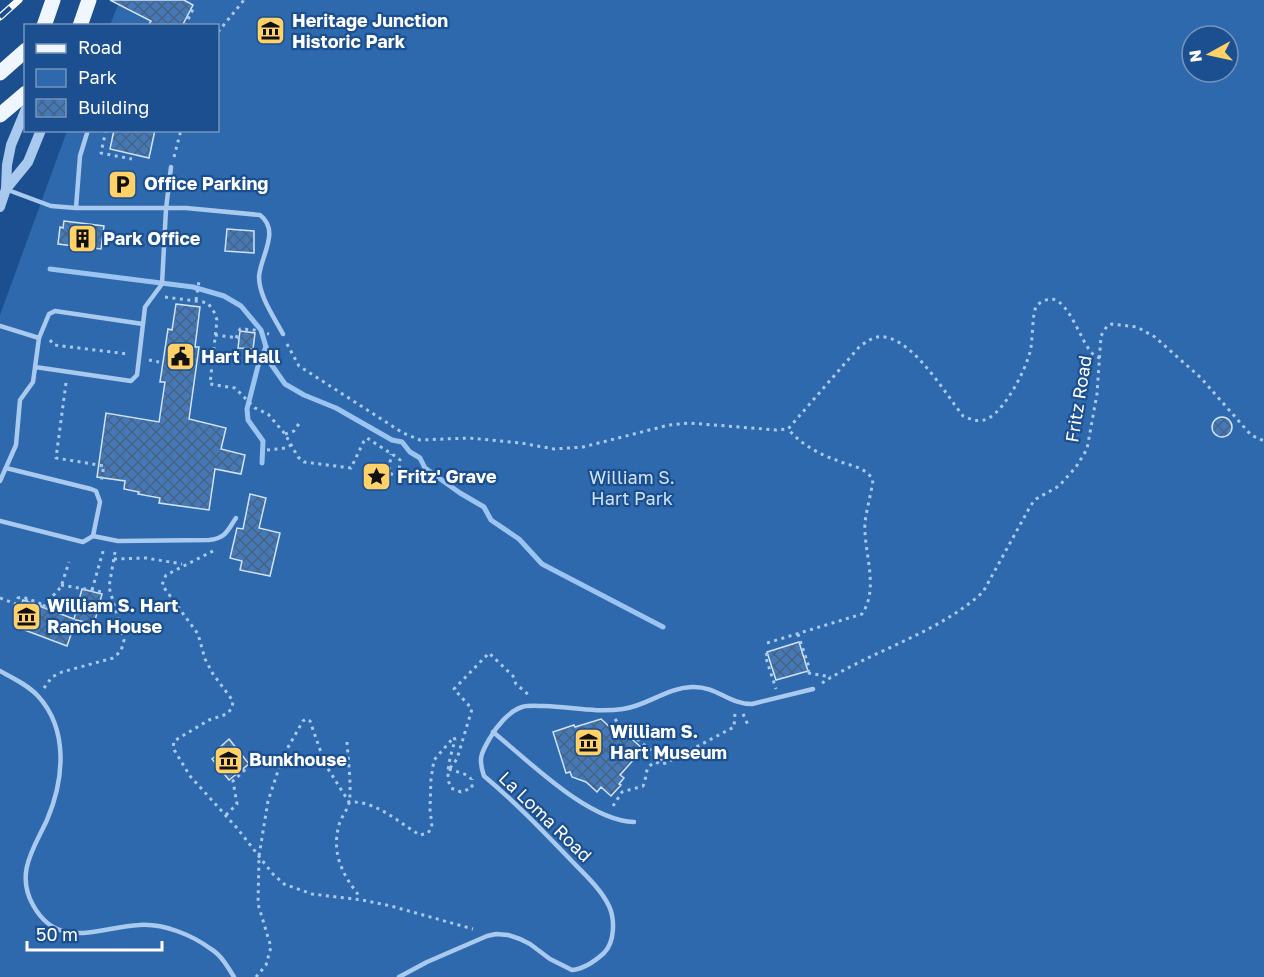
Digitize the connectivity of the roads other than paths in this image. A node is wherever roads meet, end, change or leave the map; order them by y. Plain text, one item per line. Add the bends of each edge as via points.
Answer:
1 (53, 0) edge
2 (89, 0) edge
3 (45, 24) edge
4 (81, 24) edge
5 (24, 52) edge
6 (0, 73) edge
7 (24, 95) edge
8 (24, 114) edge
9 (0, 115) edge
10 (40, 132) edge
11 (87, 132) edge
12 (171, 167) road end
13 (3, 191) edge
14 (0, 207) edge
15 (76, 208) junction
16 (166, 209) junction
17 (143, 324) junction
18 (0, 326) edge
19 (283, 334) road end
20 (39, 338) junction
21 (35, 367) junction
22 (6, 468) junction
23 (0, 481) edge
24 (236, 518) dead end
25 (0, 521) edge
26 (93, 536) junction
27 (0, 670) edge
28 (813, 689) road end
29 (493, 732) junction
30 (634, 822) dead end
31 (234, 977) edge
32 (399, 977) edge

1 - 3 main road
2 - 4 main road
5 - 6 main road
7 - 9 main road
8 - 13 street via 9,155
10 - 13 street via 28,162
11 - 15 lane via 80,156
12 - 16 lane
13 - 14 street
13 - 15 lane via 51,206
15 - 16 lane
16 - 17 lane via 162,284 146,307
16 - 19 lane via 260,215 265,219 269,234 260,283
17 - 20 lane via 55,311 49,314
17 - 21 lane via 137,375 128,382
18 - 20 lane
20 - 21 lane
21 - 22 lane via 33,382 20,400 16,445
22 - 23 lane
22 - 26 lane via 96,491 100,502
24 - 26 lane via 219,539 118,541
25 - 26 lane via 83,542
27 - 31 lane via 37,695 59,740 61,772 56,796 27,867 27,890 38,914 70,933 141,924 170,929 213,950
28 - 29 lane, La Loma Road via 752,704 736,702 718,691 692,687 668,691 625,709 522,707
29 - 30 lane via 577,800 610,819
29 - 32 lane, La Loma Road via 481,753 484,776 532,819 608,903 613,928 606,951 588,965 572,970 530,944 495,934

